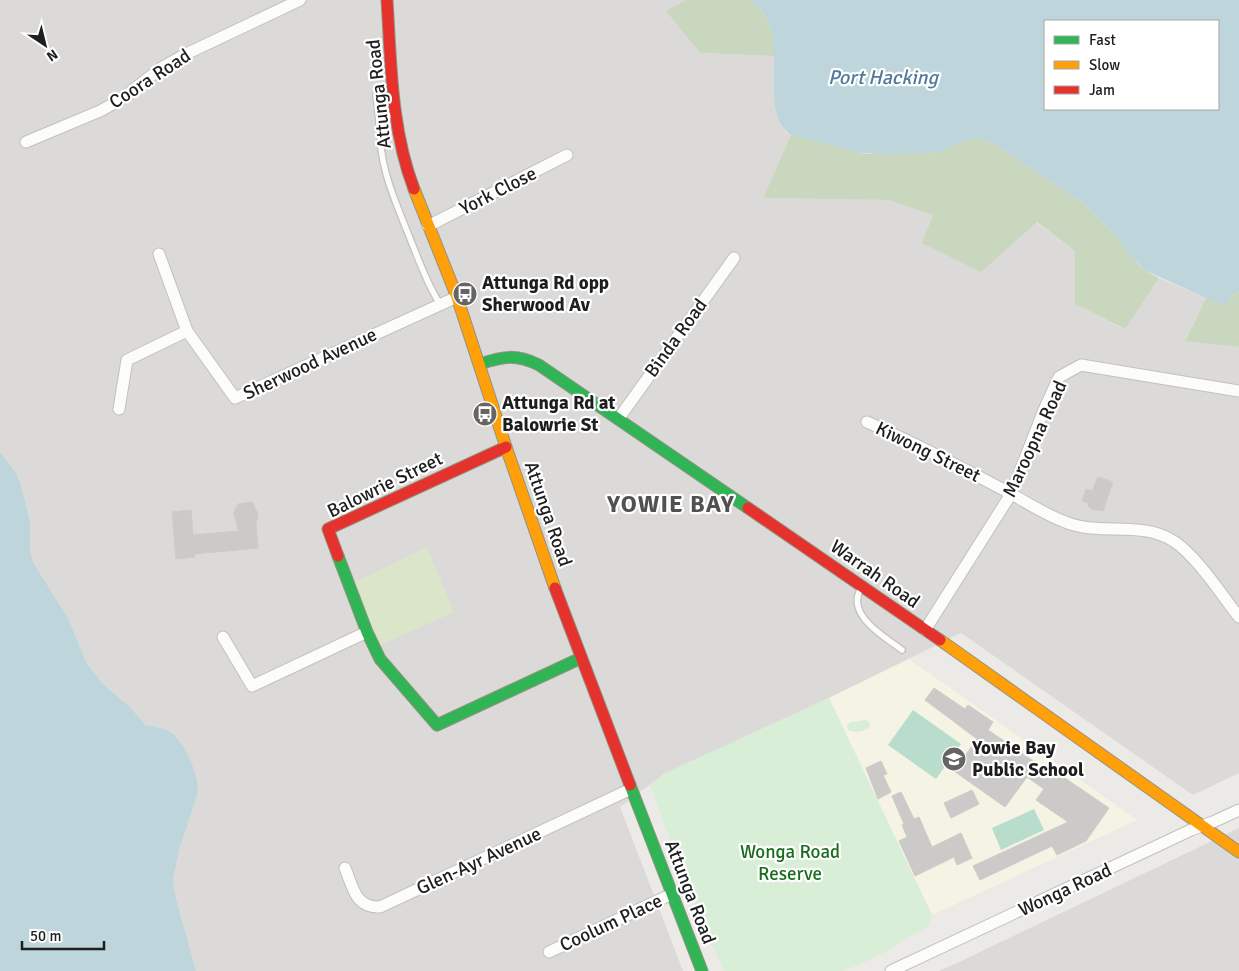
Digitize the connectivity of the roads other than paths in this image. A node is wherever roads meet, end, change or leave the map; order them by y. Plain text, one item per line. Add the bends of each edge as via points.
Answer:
1 (300, 0) edge
2 (387, 0) edge
3 (376, 96) dead end
4 (395, 113) junction
5 (379, 120) junction
6 (26, 142) dead end
7 (567, 155) dead end
8 (428, 226) junction
9 (160, 254) dead end
10 (734, 258) dead end
11 (457, 297) junction
12 (440, 304) junction
13 (187, 331) junction
14 (480, 364) junction
15 (1239, 391) edge
16 (118, 409) dead end
17 (618, 418) junction
18 (868, 422) dead end
19 (506, 447) junction
20 (1011, 494) junction
21 (862, 586) junction
22 (1239, 617) edge
23 (926, 630) junction
24 (367, 632) junction
25 (223, 637) dead end
26 (902, 650) dead end
27 (581, 658) junction
28 (631, 789) junction
29 (1239, 810) edge
30 (1202, 826) junction
31 (1239, 852) edge
32 (345, 868) dead end
33 (672, 894) junction
34 (549, 952) dead end
35 (702, 971) edge
36 (891, 971) edge

1 - 6 street, Coora Road via 160,68 120,100 100,111
2 - 4 street, Attunga Road
3 - 5 lane
4 - 5 lane
4 - 8 street, Attunga Road via 408,173
5 - 12 lane via 381,156 388,181 431,290
7 - 8 street, York Close
8 - 11 street, Attunga Road
9 - 13 street
10 - 17 street, Binda Road
11 - 12 street, Sherwood Avenue
11 - 14 street, Attunga Road
12 - 13 street, Sherwood Avenue via 235,398
13 - 16 street via 127,360
14 - 17 street, Warrah Road via 507,357 524,357
14 - 19 street, Attunga Road
15 - 20 street, Maroopna Road via 1082,365 1059,377
17 - 21 street, Warrah Road
18 - 20 street, Kiwong Street
19 - 24 street, Balowrie Street via 328,530
19 - 27 street, Attunga Road
20 - 22 street, Kiwong Street via 1069,524 1096,529 1129,528 1157,533 1174,542 1187,552
20 - 23 street, Maroopna Road
21 - 23 street, Warrah Road
21 - 26 lane via 858,594 861,614
23 - 30 street, Warrah Road
24 - 25 street via 252,686
24 - 27 street, Balowrie Street via 380,659 437,725
27 - 28 street, Attunga Road
28 - 32 street, Glen-Ayr Avenue via 380,907 362,904
28 - 33 street, Attunga Road
29 - 30 street, Wonga Road
30 - 31 street, Warrah Road
30 - 36 street, Wonga Road
33 - 34 street, Coolum Place
33 - 35 street, Attunga Road

